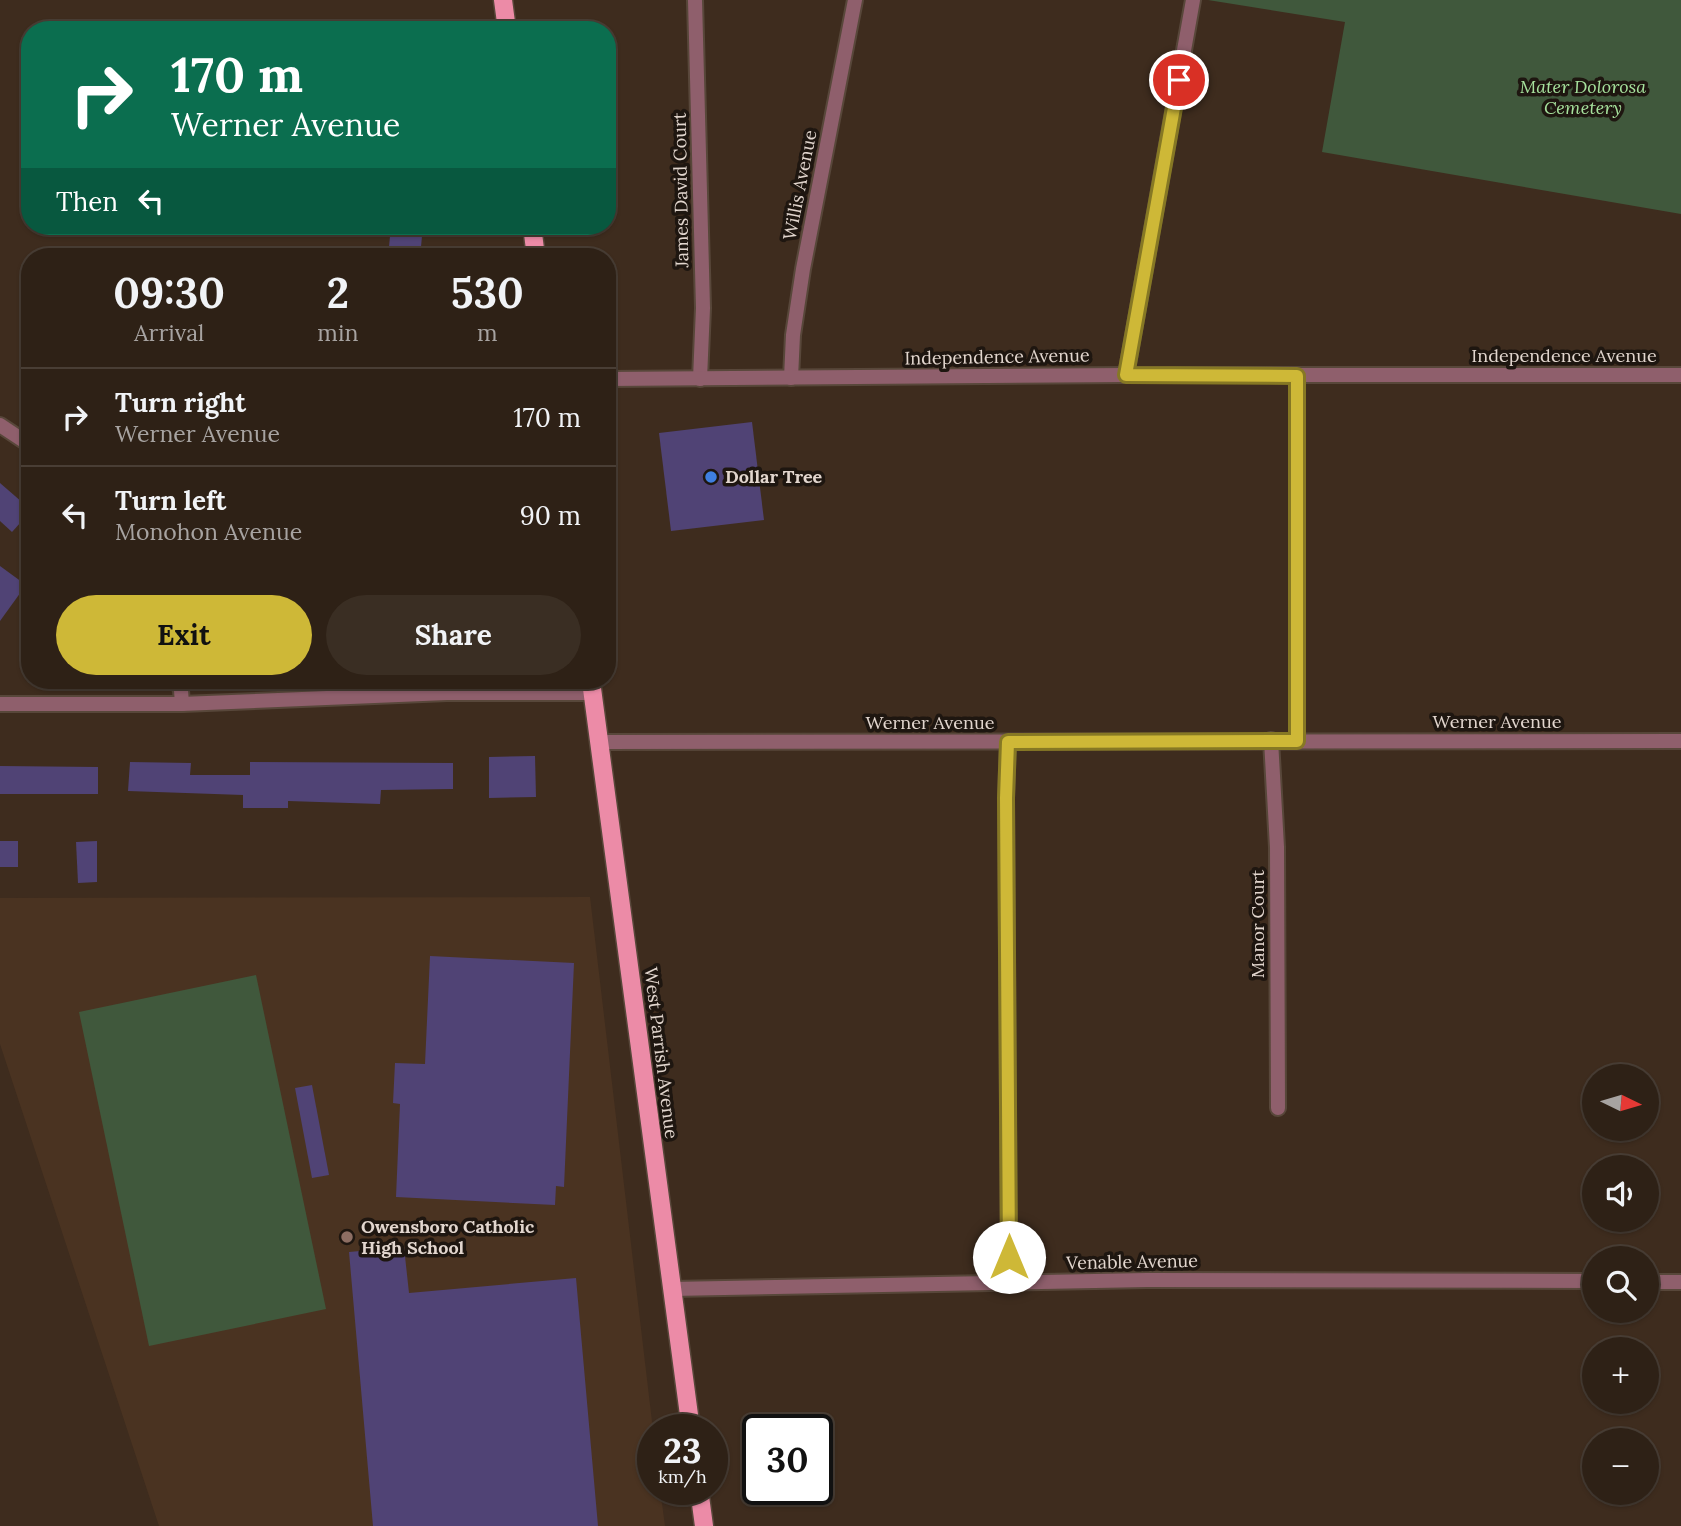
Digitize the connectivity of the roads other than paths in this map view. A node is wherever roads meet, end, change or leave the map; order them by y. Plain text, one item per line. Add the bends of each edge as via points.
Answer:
1 (503, 0) edge
2 (695, 0) edge
3 (855, 0) edge
4 (1193, 0) edge
5 (506, 21) edge
6 (1681, 374) edge
7 (1126, 375) junction
8 (1297, 376) junction
9 (791, 378) junction
10 (616, 379) edge
11 (700, 379) junction
12 (0, 425) edge
13 (21, 439) edge
14 (181, 689) edge
15 (544, 689) edge
16 (592, 689) edge
17 (0, 704) edge
18 (182, 704) junction
19 (1271, 740) junction
20 (1297, 741) junction
21 (1681, 741) edge
22 (599, 742) junction
23 (1008, 742) junction
24 (1278, 1108) dead end
25 (1582, 1282) edge
26 (1659, 1282) edge
27 (1681, 1282) edge
28 (1009, 1284) junction
29 (671, 1289) junction
30 (689, 1414) edge
31 (701, 1505) edge
32 (704, 1526) edge

1 - 5 main road
2 - 11 street, James David Court via 703,307
3 - 9 street, Willis Avenue via 803,269
4 - 7 street
6 - 8 street, Independence Avenue
7 - 8 street, Independence Avenue
7 - 9 street, Independence Avenue
8 - 20 street
9 - 11 street, Independence Avenue
10 - 11 street, Independence Avenue
12 - 13 street
14 - 18 street
15 - 18 street
16 - 22 main road, West Parrish Avenue
17 - 18 street
19 - 20 street, Werner Avenue
19 - 23 street, Werner Avenue
19 - 24 street, Manor Court via 1277,847
20 - 21 street, Werner Avenue
22 - 23 street, Werner Avenue
22 - 29 main road, West Parrish Avenue
23 - 28 street
25 - 28 street, Venable Avenue via 1147,1280
26 - 27 street
28 - 29 street, Venable Avenue
29 - 30 main road, West Parrish Avenue
31 - 32 main road

